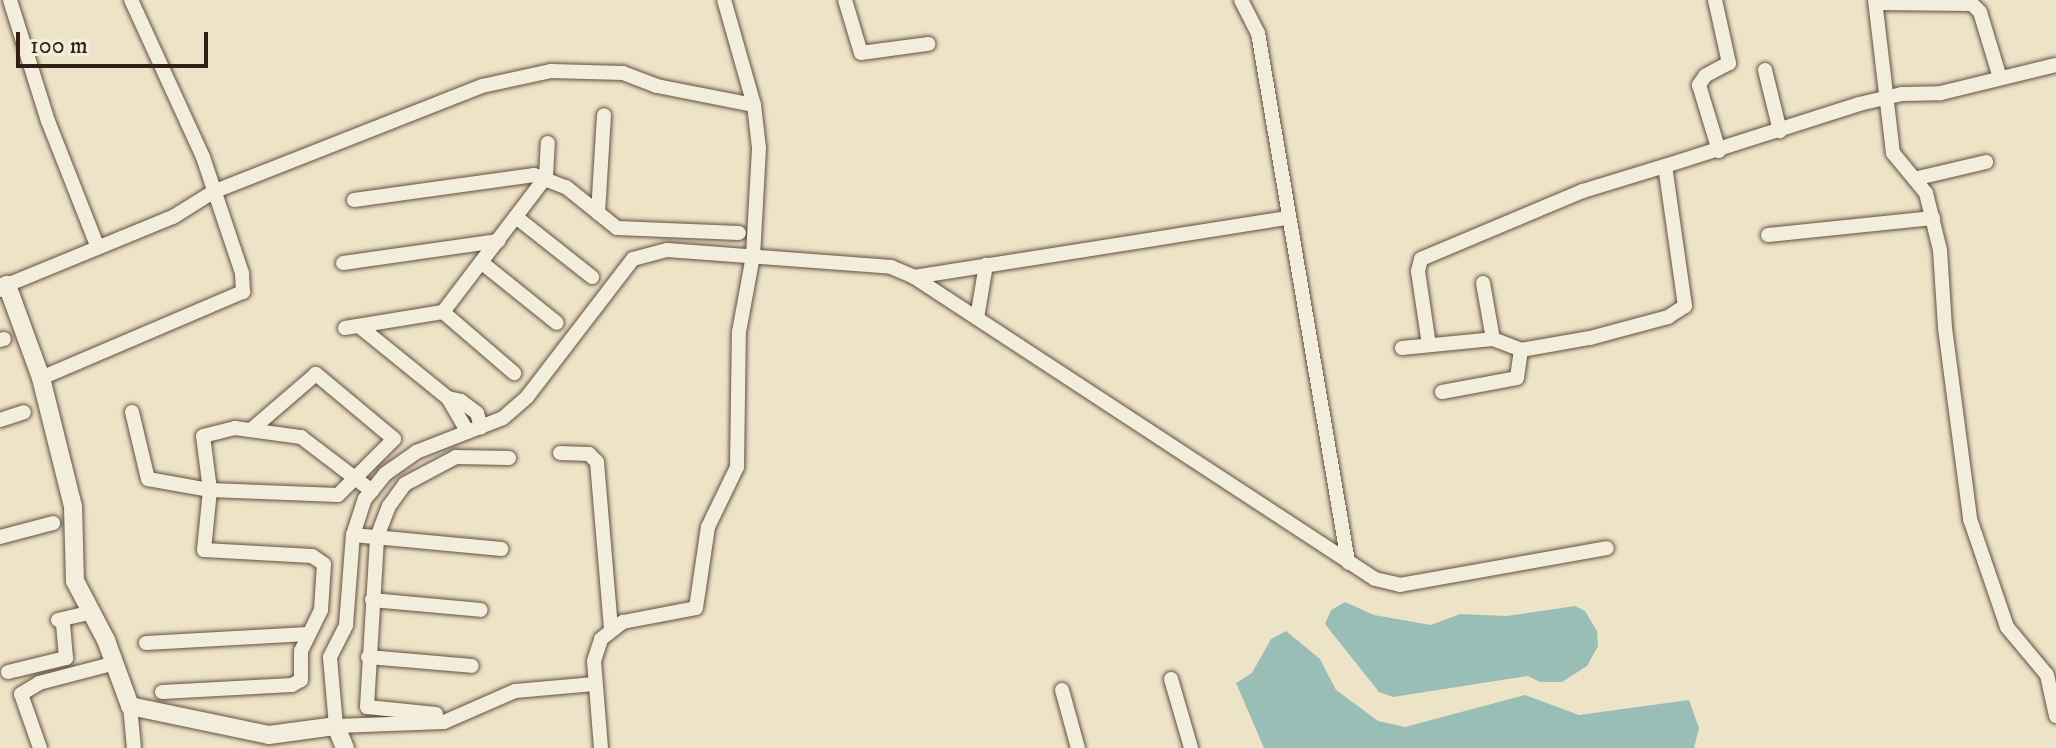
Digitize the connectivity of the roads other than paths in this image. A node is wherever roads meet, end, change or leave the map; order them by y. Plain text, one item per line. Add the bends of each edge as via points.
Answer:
1 (10, 0) edge
2 (131, 0) edge
3 (724, 0) edge
4 (845, 0) edge
5 (1241, 0) edge
6 (1715, 0) edge
7 (1876, 2) edge
8 (928, 44) dead end
9 (2056, 65) edge
10 (1765, 70) dead end
11 (2000, 78) junction
12 (1889, 96) junction
13 (754, 105) junction
14 (604, 115) dead end
15 (1780, 131) junction
16 (548, 143) dead end
17 (1719, 151) junction
18 (1986, 162) dead end
19 (1665, 166) junction
20 (546, 177) junction
21 (1918, 178) junction
22 (213, 192) junction
23 (354, 200) dead end
24 (598, 213) junction
25 (516, 217) junction
26 (1287, 218) junction
27 (1933, 218) junction
28 (739, 233) dead end
29 (1768, 235) dead end
30 (498, 241) junction
31 (98, 248) junction
32 (753, 256) junction
33 (481, 262) junction
34 (343, 263) dead end
35 (986, 265) junction
36 (592, 277) dead end
37 (914, 277) junction
38 (1483, 283) dead end
39 (4, 286) edge
40 (443, 312) junction
41 (977, 318) junction
42 (557, 323) dead end
43 (1493, 339) junction
44 (1429, 345) junction
45 (1402, 348) dead end
46 (1521, 350) junction
47 (514, 373) dead end
48 (41, 378) junction
49 (1442, 392) dead end
50 (24, 412) dead end
51 (132, 412) dead end
52 (0, 420) edge
53 (474, 429) junction
54 (251, 430) junction
55 (560, 453) dead end
56 (509, 458) dead end
57 (355, 478) junction
58 (210, 490) junction
59 (372, 491) junction
60 (53, 523) dead end
61 (353, 535) junction
62 (0, 537) edge
63 (377, 537) junction
64 (1607, 548) dead end
65 (501, 549) dead end
66 (1348, 562) junction
67 (372, 600) junction
68 (481, 610) dead end
69 (92, 612) junction
70 (611, 627) junction
71 (308, 634) junction
72 (146, 643) dead end
73 (368, 657) junction
74 (115, 663) junction
75 (472, 666) dead end
76 (8, 672) dead end
77 (1171, 679) dead end
78 (594, 684) junction
79 (1062, 690) dead end
80 (162, 692) dead end
81 (130, 706) junction
82 (436, 714) dead end
83 (2056, 716) edge
84 (336, 726) junction
85 (269, 741) edge
86 (40, 748) edge
87 (134, 748) edge
88 (345, 748) edge
89 (601, 748) edge
90 (1078, 748) edge
91 (1191, 748) edge

1 - 31 street via 48,121
2 - 22 street
3 - 13 street
4 - 8 street via 861,53
5 - 26 street via 1258,33
6 - 17 street via 1729,63 1699,85
7 - 11 street via 1972,4 1980,12
7 - 12 street
9 - 11 street
10 - 15 street
11 - 12 street via 1941,93
12 - 15 street
12 - 21 street via 1893,153
13 - 22 street via 657,86 623,73 551,71 468,90
13 - 32 street via 759,148
14 - 24 street
15 - 17 street
16 - 20 street
17 - 19 street
18 - 21 street
19 - 44 street via 1583,191 1421,259 1418,271
19 - 46 street via 1685,306 1668,317 1602,335
20 - 23 street
20 - 24 street
20 - 25 street
21 - 27 street
22 - 31 street via 173,217
22 - 48 street via 242,273 243,292
24 - 28 street via 617,228
25 - 30 street
25 - 36 street
26 - 35 street
26 - 66 street
27 - 29 street
27 - 83 street via 1967,501 1993,594 2007,627 2047,675
30 - 33 street
30 - 34 street
31 - 39 street
32 - 37 street via 891,267
32 - 53 street via 667,250 633,259 527,397 503,418
32 - 70 street via 739,332 737,467 708,527 696,608
33 - 40 street
33 - 42 street
35 - 37 street
35 - 41 street
37 - 41 street
38 - 43 street
39 - 48 street
40 - 47 street
40 - 53 street via 352,327 448,398 477,413
41 - 66 street
43 - 44 street
43 - 46 street
44 - 45 street
46 - 49 street via 1517,378
48 - 69 street via 73,506 75,581
50 - 52 street
51 - 58 street via 148,479
53 - 59 street via 416,452
54 - 57 street via 301,437
54 - 57 street via 316,374 392,433 392,446
54 - 58 street via 203,436
55 - 70 street via 589,454 597,462
56 - 63 street via 456,457 405,484
57 - 58 street via 338,495
57 - 59 street
58 - 71 street via 204,550 312,556 324,564 321,610
59 - 61 street
60 - 62 street
61 - 63 street
61 - 84 street via 346,625 330,657
63 - 65 street
63 - 67 street
64 - 66 street via 1400,585 1375,579
67 - 68 street
67 - 73 street
69 - 74 street
69 - 76 street via 61,620 66,658
70 - 78 street via 594,661
71 - 72 street
71 - 80 street via 301,651 301,680 292,685
73 - 75 street
73 - 82 street via 367,707
74 - 81 street
74 - 86 street via 39,683 21,694
77 - 91 street
78 - 84 street via 515,691 444,722
78 - 89 street
79 - 90 street
81 - 85 street
81 - 87 street
84 - 85 street
84 - 88 street

